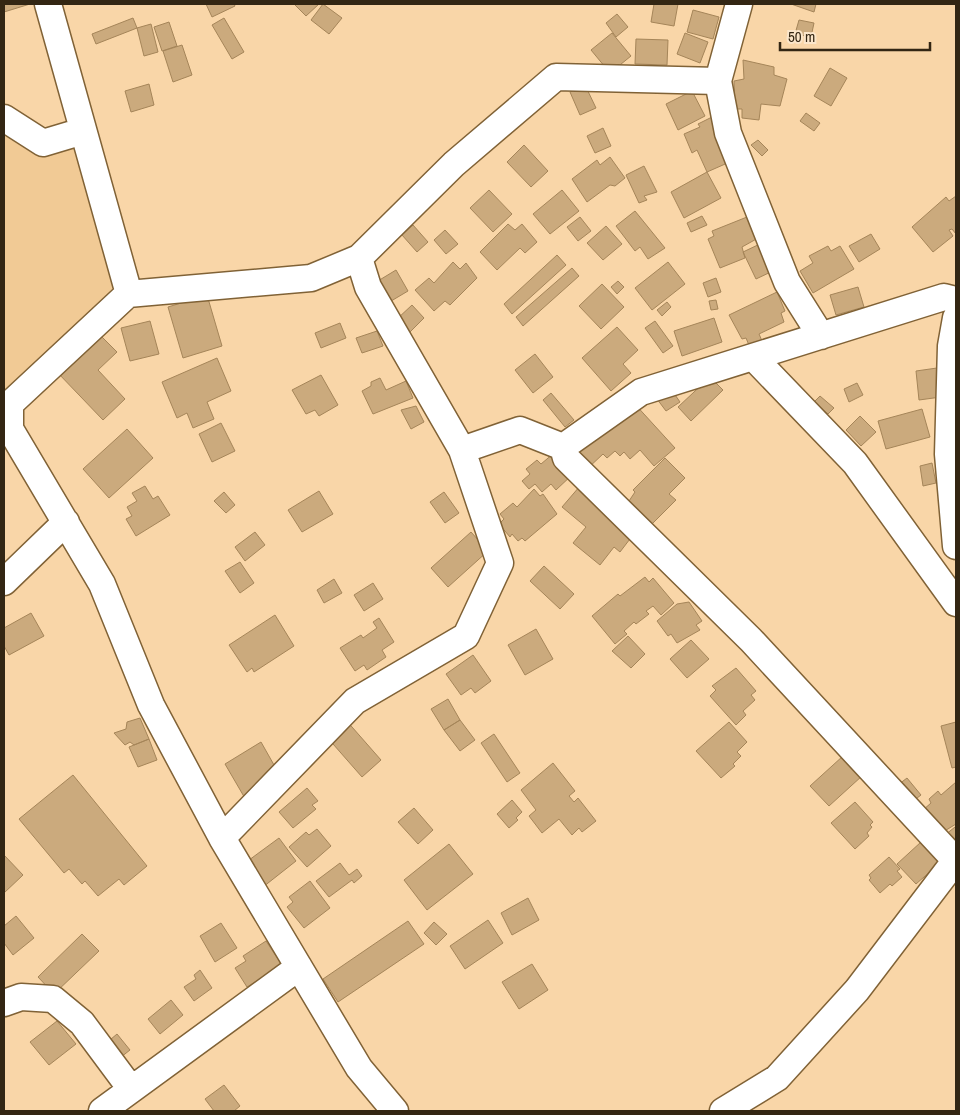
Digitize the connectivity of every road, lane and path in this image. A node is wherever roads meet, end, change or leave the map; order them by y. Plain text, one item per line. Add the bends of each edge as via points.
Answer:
1 (48, 4) edge
2 (739, 4) edge
3 (718, 81) junction
4 (4, 118) edge
5 (83, 131) junction
6 (359, 258) junction
7 (129, 294) junction
8 (956, 300) edge
9 (956, 318) edge
10 (821, 336) junction
11 (754, 358) junction
12 (7, 431) edge
13 (563, 447) junction
14 (462, 450) junction
15 (952, 454) edge
16 (66, 522) junction
17 (956, 546) edge
18 (4, 582) edge
19 (956, 603) edge
20 (222, 838) junction
21 (956, 861) edge
22 (300, 967) junction
23 (4, 1003) edge
24 (131, 1089) junction
25 (102, 1111) edge
26 (395, 1111) edge
27 (723, 1111) edge

1 - 5 street
2 - 3 street
3 - 6 street via 556,78 454,164
3 - 10 street via 728,133 787,282
4 - 5 street via 43,143
5 - 7 street
6 - 7 street via 311,278
6 - 14 street via 368,286
7 - 12 street via 10,404
8 - 10 street via 944,297
9 - 15 street via 951,346
10 - 11 street
11 - 13 street via 641,392
11 - 19 street via 854,463
12 - 16 street
13 - 14 street via 520,430
13 - 21 street via 566,458 751,640
14 - 20 street via 500,563 466,636 355,701
15 - 17 street
16 - 18 street
16 - 20 street via 102,584 150,705
20 - 22 street
21 - 27 street via 858,990 777,1078
22 - 24 street
22 - 26 street via 359,1068
23 - 24 street via 21,997 53,999 82,1023
24 - 25 street

